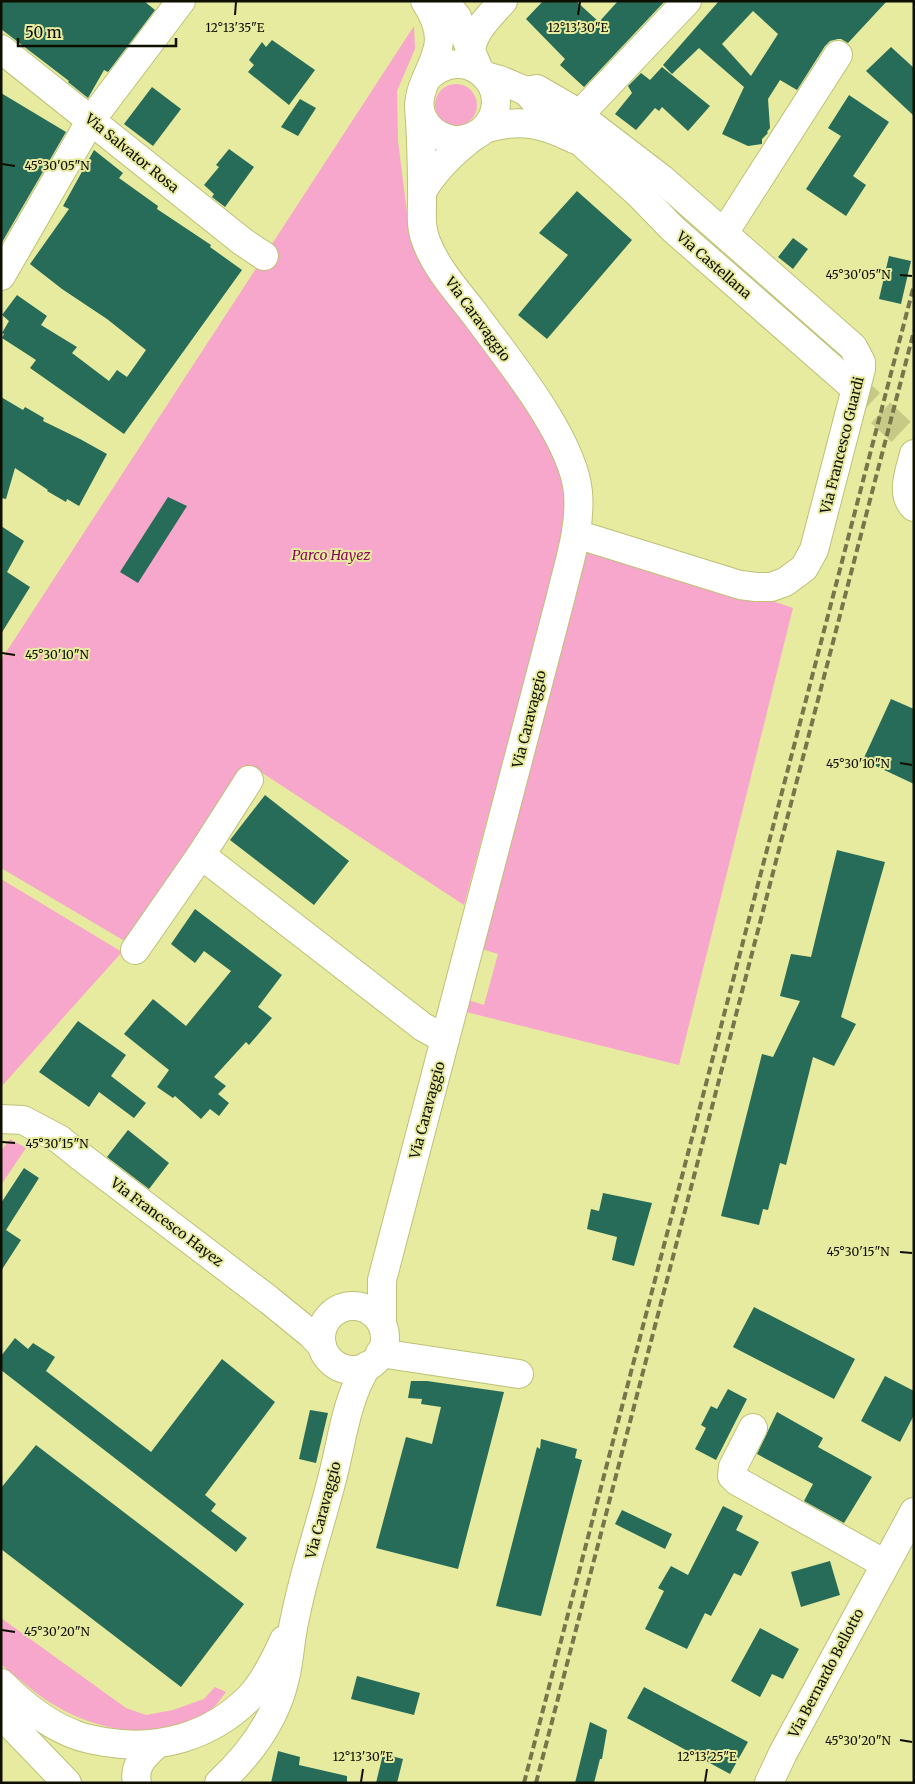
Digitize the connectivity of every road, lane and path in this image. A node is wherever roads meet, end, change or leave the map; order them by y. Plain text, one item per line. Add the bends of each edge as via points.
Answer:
1 (182, 1) edge
2 (425, 1) edge
3 (444, 1) edge
4 (450, 1) edge
5 (687, 1) edge
6 (502, 2) edge
7 (1, 49) edge
8 (838, 55) dead end
9 (478, 66) junction
10 (426, 79) junction
11 (526, 91) junction
12 (419, 106) junction
13 (579, 115) junction
14 (91, 120) junction
15 (479, 132) junction
16 (582, 143) junction
17 (422, 190) junction
18 (724, 233) junction
19 (264, 256) dead end
20 (1, 276) edge
21 (850, 384) tunnel mouth
22 (914, 454) edge
23 (914, 507) edge
24 (576, 534) junction
25 (249, 780) dead end
26 (201, 855) junction
27 (135, 950) dead end
28 (445, 1039) junction
29 (1, 1119) edge
30 (1, 1124) edge
31 (1, 1133) edge
32 (382, 1280) junction
33 (357, 1306) junction
34 (382, 1324) junction
35 (322, 1346) junction
36 (363, 1363) junction
37 (519, 1374) dead end
38 (753, 1428) dead end
39 (914, 1512) edge
40 (885, 1564) junction
41 (294, 1618) junction
42 (1, 1683) edge
43 (1, 1712) edge
44 (157, 1744) junction
45 (67, 1783) edge
46 (137, 1783) edge
47 (219, 1783) edge
48 (769, 1783) edge

1 - 14 street
2 - 10 street via 439,32 437,54
3 - 9 street via 457,17
4 - 6 street via 483,9 494,8
5 - 13 street
6 - 9 street via 471,46
7 - 14 street, Via Salvator Rosa
8 - 18 street
9 - 10 street, Via Castellana via 451,64 439,68
9 - 11 street, Via Castellana
9 - 15 street via 493,89 495,104 491,119
10 - 12 street via 420,92
11 - 13 street, Via Francesco Guardi via 537,89
11 - 16 street, Via Castellana via 555,114
12 - 15 street, Via Castellana via 423,120 436,133 452,140 462,140
12 - 17 street, Via Caravaggio
13 - 18 street, Via Francesco Guardi via 662,179
14 - 19 street, Via Salvator Rosa
14 - 20 street
15 - 16 street, Via Castellana via 503,123 528,124 549,128
15 - 17 street via 438,167
16 - 21 street, Via Castellana
17 - 24 street, Via Caravaggio via 422,229 431,254 532,394 571,462 578,493
18 - 24 street, Via Francesco Guardi via 853,347 861,362 814,550 804,568 785,582 771,587 756,587 740,585
22 - 23 street via 907,490 907,498
24 - 28 street, Via Caravaggio
25 - 26 street
26 - 27 street
26 - 28 street via 423,1027
28 - 32 street, Via Caravaggio
29 - 35 street, Via Francesco Hayez via 23,1120 60,1138 269,1300
30 - 31 street
32 - 33 street via 360,1298
32 - 34 street, Via Caravaggio
33 - 34 street via 371,1312
33 - 35 street via 347,1306 329,1316 321,1336
34 - 36 street, Via Caravaggio via 384,1344
35 - 36 street, Via Caravaggio via 330,1359
36 - 37 street
36 - 41 street, Via Caravaggio
38 - 40 street via 732,1467 732,1476
39 - 40 street, Via Bernardo Bellotto
40 - 48 street, Via Bernardo Bellotto
41 - 44 street, Via Caravaggio via 266,1675 249,1698 208,1728 183,1739
41 - 47 street, Via Caravaggio via 285,1680 276,1705 254,1746
42 - 44 street, Via Caravaggio via 36,1713 76,1735 138,1746
43 - 45 street
44 - 46 street via 139,1764

